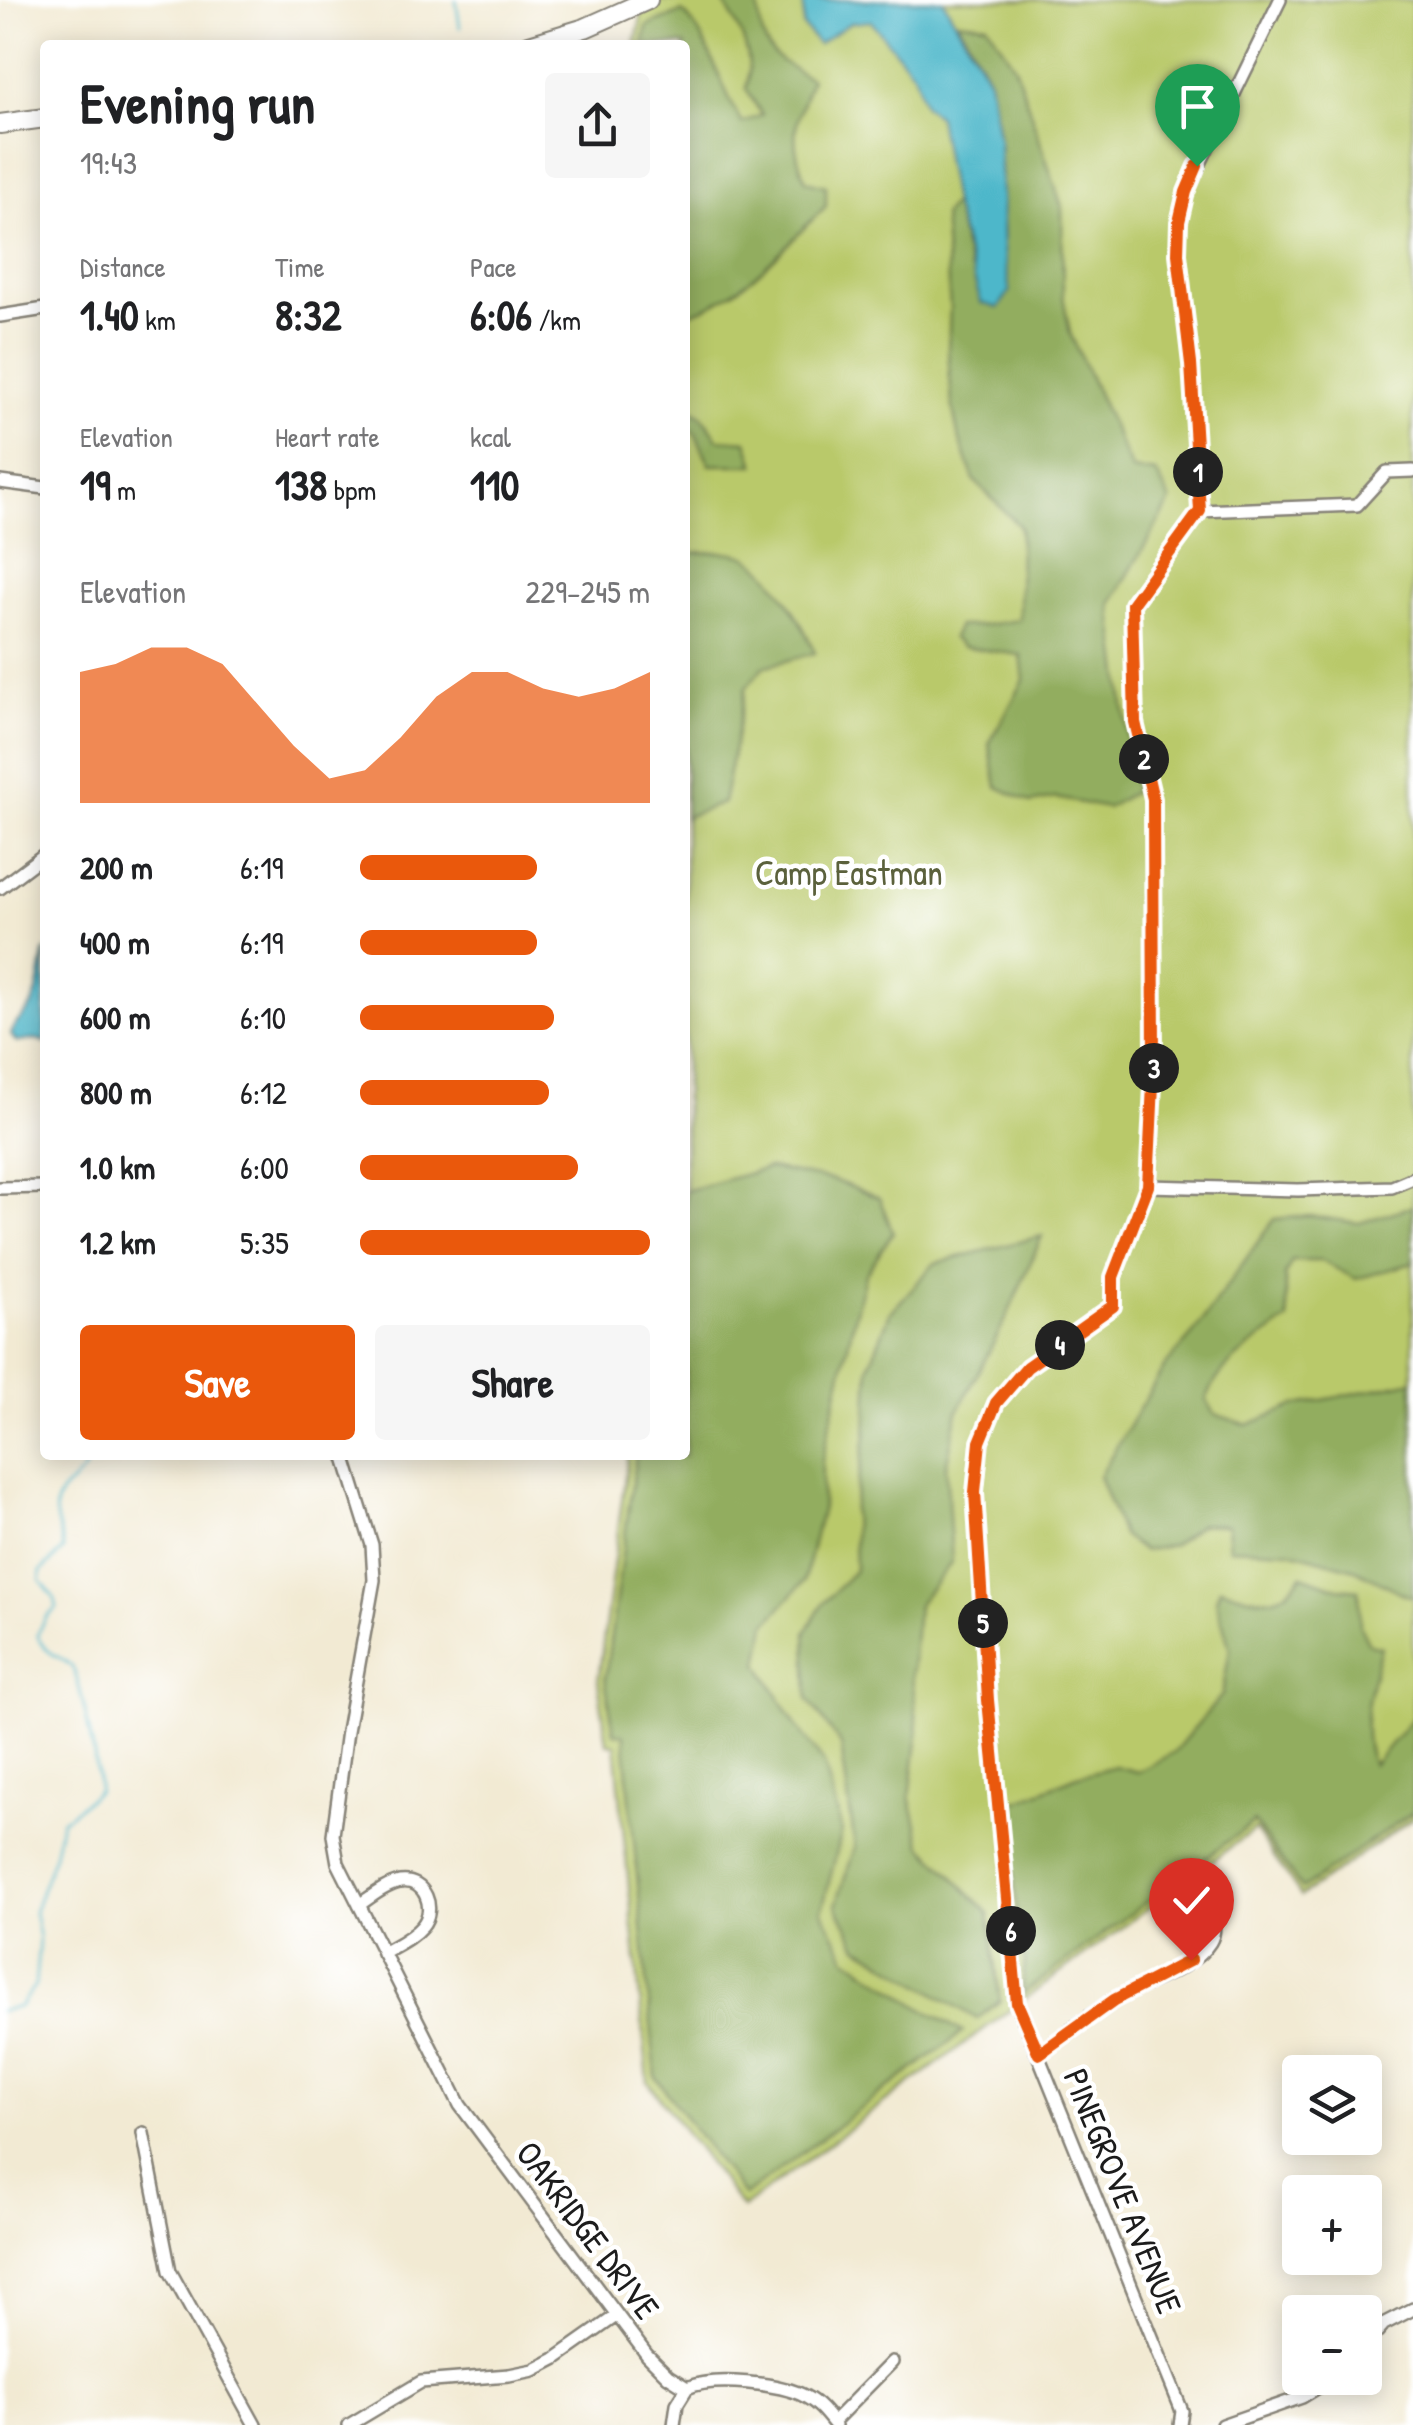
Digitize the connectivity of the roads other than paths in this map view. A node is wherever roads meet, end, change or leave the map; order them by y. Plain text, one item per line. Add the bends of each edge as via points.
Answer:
1 (648, 0) edge
2 (1280, 0) edge
3 (545, 40) edge
4 (40, 119) edge
5 (0, 124) edge
6 (40, 311) edge
7 (0, 316) edge
8 (1413, 471) edge
9 (0, 482) edge
10 (40, 487) edge
11 (1200, 511) junction
12 (40, 858) edge
13 (0, 888) edge
14 (1413, 1178) edge
15 (1148, 1186) junction
16 (40, 1187) edge
17 (0, 1188) edge
18 (346, 1460) edge
19 (1202, 1898) dead end
20 (358, 1905) junction
21 (383, 1953) junction
22 (1039, 2054) junction
23 (143, 2133) dead end
24 (1413, 2309) edge
25 (616, 2316) junction
26 (1382, 2326) edge
27 (892, 2362) dead end
28 (687, 2388) junction
29 (1304, 2395) edge
30 (834, 2424) edge
31 (255, 2425) edge
32 (349, 2425) edge
33 (674, 2425) edge
34 (1180, 2425) edge
35 (1222, 2425) edge

1 - 3 main road
2 - 11 street via 1197,166 1179,222
4 - 5 main road
6 - 7 street
8 - 11 street via 1388,472 1357,505
9 - 10 street
11 - 15 street via 1132,604 1135,722 1153,799
12 - 13 street
14 - 15 street via 1392,1187 1298,1190
15 - 22 street, PINEGROVE AVENUE via 1113,1277 1113,1306 1027,1367 996,1403 980,1442 975,1492 988,1700 1017,2003
16 - 17 street
18 - 20 street, OAKRIDGE DRIVE via 374,1562 333,1835
19 - 22 street via 1214,1932 1208,1945
20 - 21 street, OAKRIDGE DRIVE
20 - 21 street via 406,1881 427,1898 425,1924
21 - 25 street, OAKRIDGE DRIVE via 460,2104
22 - 34 street, PINEGROVE AVENUE via 1182,2412
23 - 31 street via 170,2270
24 - 26 street
25 - 28 street, OAKRIDGE DRIVE via 658,2367
25 - 32 street via 534,2370 421,2382
27 - 30 street
28 - 30 street via 716,2382 778,2387 806,2396
28 - 33 street
29 - 35 street

